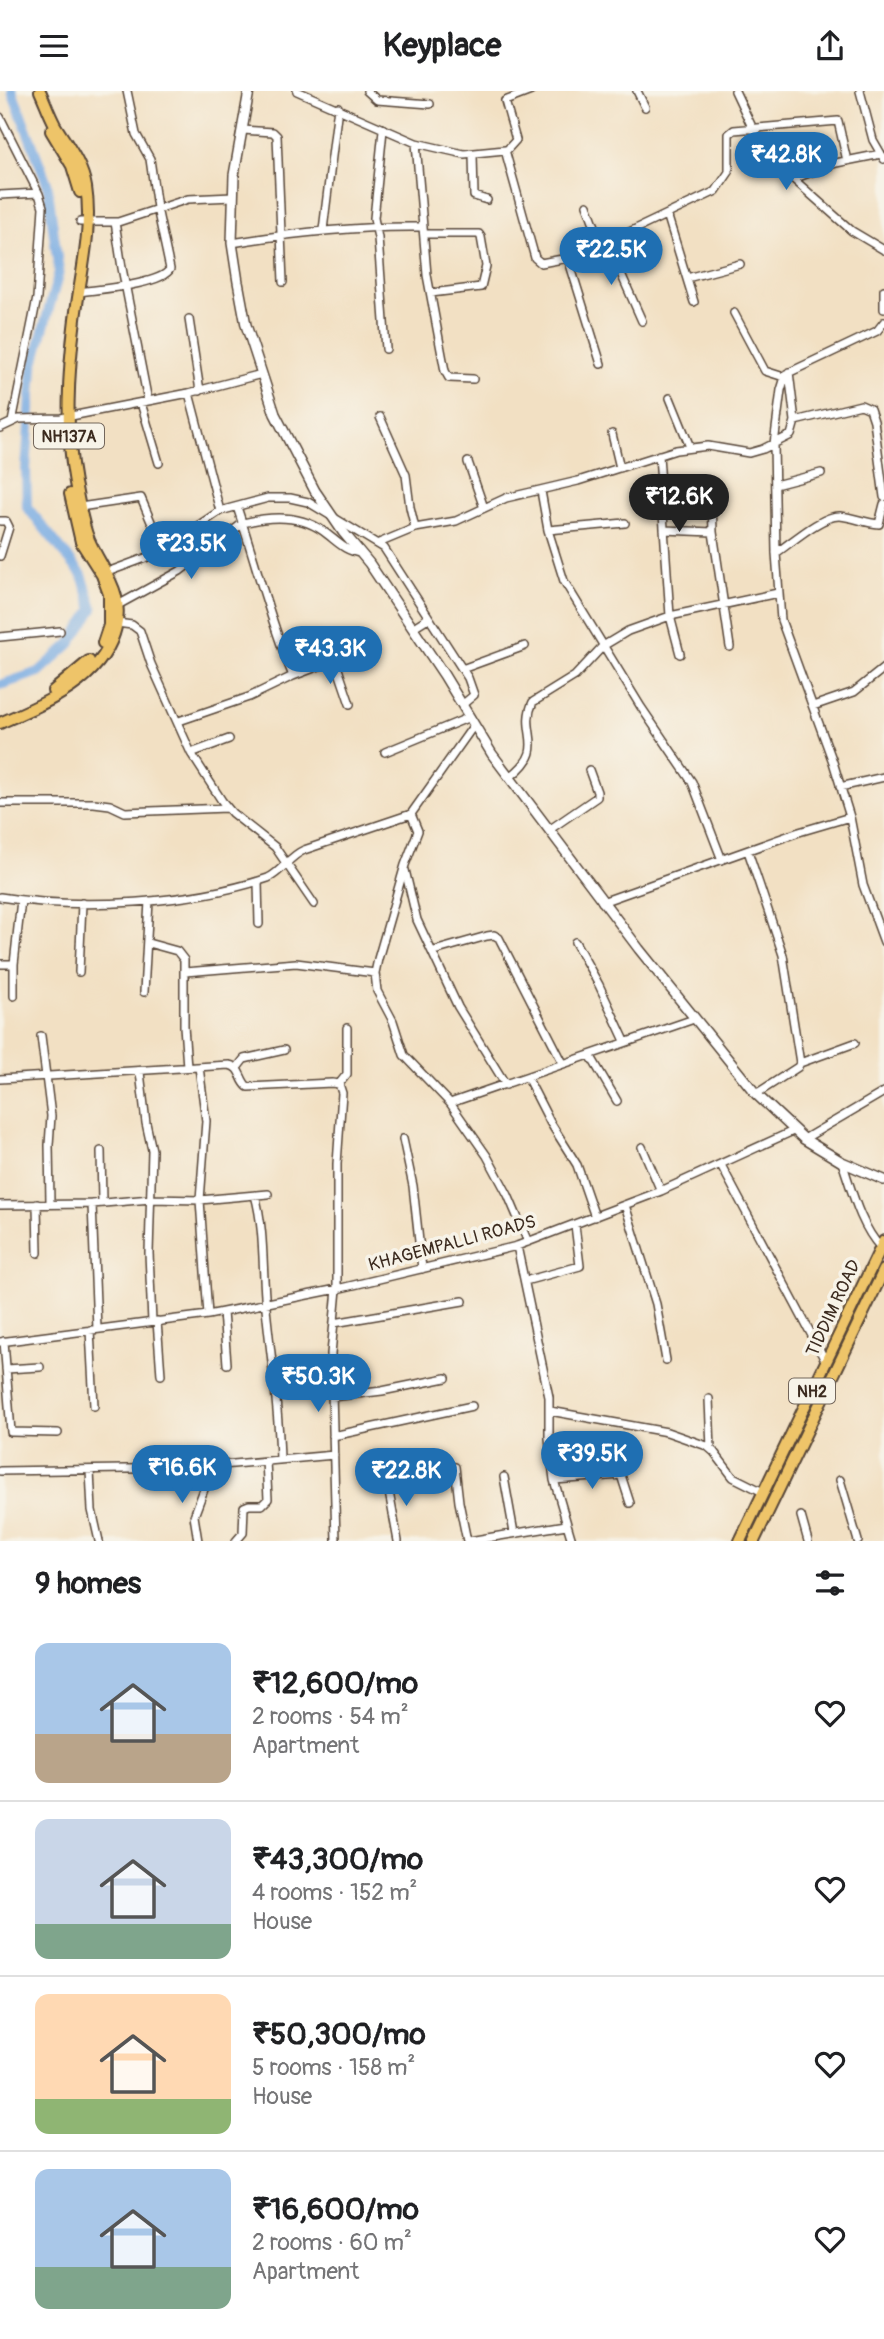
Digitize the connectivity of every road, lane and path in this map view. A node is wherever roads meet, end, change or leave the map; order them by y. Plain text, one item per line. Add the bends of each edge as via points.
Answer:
1 (127, 91) edge
2 (249, 91) edge
3 (297, 91) edge
4 (367, 91) edge
5 (531, 91) edge
6 (636, 91) edge
7 (735, 91) edge
8 (860, 91) edge
9 (38, 94) edge
10 (430, 104) dead end
11 (338, 107) junction
12 (645, 107) dead end
13 (0, 117) edge
14 (752, 127) junction
15 (243, 130) junction
16 (383, 130) junction
17 (416, 143) junction
18 (506, 151) junction
19 (472, 154) junction
20 (883, 157) edge
21 (847, 161) junction
22 (793, 179) junction
23 (38, 193) junction
24 (0, 195) edge
25 (233, 197) junction
26 (486, 200) dead end
27 (587, 205) dead end
28 (157, 208) junction
29 (667, 214) junction
30 (84, 222) junction
31 (116, 222) junction
32 (375, 227) junction
33 (323, 230) junction
34 (423, 231) junction
35 (281, 235) junction
36 (232, 243) junction
37 (605, 244) junction
38 (884, 250) edge
39 (568, 258) junction
40 (740, 264) dead end
41 (687, 278) junction
42 (284, 282) dead end
43 (125, 285) junction
44 (884, 290) edge
45 (79, 292) junction
46 (431, 293) junction
47 (694, 302) dead end
48 (884, 307) edge
49 (734, 313) dead end
50 (189, 319) dead end
51 (642, 321) dead end
52 (884, 322) edge
53 (386, 349) dead end
54 (601, 364) dead end
55 (262, 374) junction
56 (787, 375) junction
57 (473, 379) dead end
58 (200, 391) junction
59 (189, 394) junction
60 (670, 398) dead end
61 (145, 402) junction
62 (380, 417) dead end
63 (65, 418) junction
64 (15, 420) junction
65 (795, 421) junction
66 (0, 428) edge
67 (612, 434) dead end
68 (774, 444) junction
69 (690, 447) junction
70 (659, 455) junction
71 (619, 461) junction
72 (468, 462) dead end
73 (159, 463) dead end
74 (821, 474) dead end
75 (775, 485) junction
76 (541, 491) junction
77 (884, 497) edge
78 (712, 499) dead end
79 (884, 504) edge
80 (80, 507) junction
81 (237, 507) junction
82 (484, 508) junction
83 (220, 511) junction
84 (331, 514) junction
85 (0, 521) edge
86 (243, 523) junction
87 (625, 523) dead end
88 (881, 524) edge
89 (415, 528) junction
90 (548, 530) junction
91 (664, 530) junction
92 (713, 532) junction
93 (379, 543) junction
94 (163, 550) junction
95 (361, 553) junction
96 (776, 553) junction
97 (0, 556) edge
98 (105, 573) junction
99 (778, 593) junction
100 (118, 605) junction
101 (723, 605) junction
102 (670, 616) junction
103 (420, 623) junction
104 (117, 624) junction
105 (60, 631) dead end
106 (0, 637) edge
107 (525, 646) dead end
108 (603, 646) junction
109 (730, 647) dead end
110 (356, 648) dead end
111 (680, 654) dead end
112 (335, 660) junction
113 (884, 668) edge
114 (462, 669) junction
115 (293, 676) junction
116 (466, 702) junction
117 (350, 704) dead end
118 (813, 706) junction
119 (0, 716) edge
120 (179, 721) junction
121 (472, 721) junction
122 (0, 723) edge
123 (229, 739) dead end
124 (385, 752) dead end
125 (191, 753) junction
126 (589, 771) dead end
127 (510, 777) junction
128 (884, 777) edge
129 (840, 787) junction
130 (0, 803) edge
131 (227, 808) junction
132 (411, 814) junction
133 (850, 817) junction
134 (549, 830) junction
135 (748, 851) junction
136 (722, 860) junction
137 (286, 862) junction
138 (405, 865) junction
139 (258, 882) junction
140 (0, 897) edge
141 (21, 900) junction
142 (149, 901) junction
143 (603, 902) junction
144 (82, 903) junction
145 (314, 904) dead end
146 (259, 924) dead end
147 (575, 942) dead end
148 (884, 942) edge
149 (148, 943) junction
150 (434, 951) junction
151 (0, 964) edge
152 (14, 964) junction
153 (79, 972) dead end
154 (186, 972) junction
155 (375, 973) junction
156 (144, 992) dead end
157 (14, 996) dead end
158 (694, 1019) junction
159 (348, 1028) dead end
160 (41, 1036) dead end
161 (625, 1041) junction
162 (855, 1043) dead end
163 (284, 1050) dead end
164 (590, 1055) junction
165 (563, 1063) junction
166 (800, 1063) junction
167 (187, 1067) junction
168 (199, 1067) junction
169 (237, 1068) junction
170 (140, 1072) junction
171 (46, 1076) junction
172 (527, 1077) junction
173 (0, 1079) edge
174 (340, 1084) junction
175 (506, 1085) junction
176 (884, 1092) edge
177 (756, 1094) junction
178 (617, 1101) dead end
179 (450, 1103) junction
180 (793, 1131) junction
181 (403, 1139) dead end
182 (804, 1139) junction
183 (642, 1147) dead end
184 (102, 1151) dead end
185 (842, 1162) junction
186 (721, 1165) junction
187 (884, 1180) edge
188 (661, 1191) junction
189 (268, 1194) dead end
190 (255, 1195) junction
191 (151, 1199) junction
192 (200, 1200) junction
193 (102, 1202) junction
194 (51, 1203) junction
195 (37, 1204) junction
196 (92, 1204) junction
197 (0, 1205) edge
198 (625, 1205) junction
199 (595, 1217) junction
200 (575, 1225) junction
201 (528, 1242) junction
202 (882, 1245) edge
203 (517, 1247) junction
204 (38, 1253) dead end
205 (422, 1269) junction
206 (884, 1270) edge
207 (525, 1281) junction
208 (337, 1289) junction
209 (463, 1301) dead end
210 (265, 1303) junction
211 (223, 1312) junction
212 (208, 1315) junction
213 (154, 1321) junction
214 (334, 1323) junction
215 (94, 1329) junction
216 (2, 1341) edge
217 (666, 1360) dead end
218 (826, 1363) junction
219 (227, 1364) dead end
220 (40, 1367) dead end
221 (6, 1369) junction
222 (161, 1375) dead end
223 (446, 1378) dead end
224 (4, 1397) edge
225 (332, 1397) junction
226 (709, 1399) dead end
227 (94, 1406) dead end
228 (472, 1406) dead end
229 (550, 1411) junction
230 (58, 1433) dead end
231 (333, 1436) junction
232 (711, 1449) junction
233 (334, 1455) junction
234 (281, 1460) junction
235 (266, 1461) junction
236 (206, 1467) junction
237 (455, 1467) dead end
238 (0, 1471) edge
239 (90, 1471) junction
240 (504, 1477) dead end
241 (554, 1480) junction
242 (840, 1480) dead end
243 (387, 1481) dead end
244 (763, 1492) junction
245 (630, 1503) dead end
246 (801, 1516) dead end
247 (566, 1524) junction
248 (518, 1536) edge
249 (480, 1540) edge
250 (99, 1541) edge
251 (198, 1541) edge
252 (236, 1541) edge
253 (336, 1541) edge
254 (398, 1541) edge
255 (468, 1541) edge
256 (572, 1541) edge
257 (740, 1541) edge
258 (754, 1541) edge
259 (808, 1541) edge
260 (858, 1541) edge

1 - 28 street via 136,134 150,159
2 - 15 street
3 - 11 street
4 - 10 street via 377,100
5 - 18 street via 506,101 516,140
6 - 12 street
7 - 14 street
8 - 20 street via 869,129
9 - 30 highway, NH137A via 45,120 76,178
11 - 16 street
11 - 33 street
13 - 23 street
14 - 21 street via 838,121
14 - 22 street via 769,156
14 - 29 street via 729,134 729,172 718,189
15 - 25 street
15 - 35 street via 277,136
16 - 17 street
16 - 32 street
17 - 19 street
17 - 34 street
18 - 19 street
18 - 39 street via 535,258 544,263
19 - 26 street via 474,196
20 - 21 street
21 - 22 street
22 - 38 street via 852,231
23 - 24 street
23 - 64 street via 43,207 37,298
25 - 28 street via 188,199
25 - 36 street
27 - 37 street
28 - 31 street
28 - 43 street via 169,272
29 - 37 street
29 - 41 street
30 - 31 street
30 - 45 highway, NH137A
30 - 63 highway, NH137A via 66,345
31 - 43 street
32 - 33 street
32 - 34 street
32 - 53 street
33 - 35 street
34 - 46 street
34 - 46 street via 479,234 486,265 481,287
35 - 36 street
35 - 42 street
36 - 55 street via 246,325
37 - 39 street
37 - 51 street
39 - 54 street
40 - 41 street
41 - 47 street
43 - 45 street
43 - 61 street
44 - 48 street
45 - 63 highway, NH137A
46 - 57 street via 447,376
49 - 56 street via 765,371
50 - 58 street
52 - 56 street via 877,331
55 - 58 street
55 - 84 street via 275,414
56 - 65 street
56 - 68 street
58 - 59 street
59 - 61 street
59 - 83 street
60 - 69 street
61 - 63 street
61 - 73 street
62 - 89 street via 406,475
63 - 64 street
63 - 80 highway, NH137A
63 - 98 highway, NH137A via 65,467 78,531
64 - 66 street
65 - 68 street via 792,435
65 - 77 street via 867,407 874,421
67 - 71 street
68 - 69 street via 749,453
68 - 75 street
69 - 70 street
70 - 71 street
70 - 91 street
71 - 76 street
72 - 82 street
74 - 75 street
75 - 96 street
76 - 82 street
76 - 90 street
78 - 92 street
79 - 88 street
80 - 94 street via 141,498
80 - 98 highway, NH137A
81 - 83 street
81 - 84 street via 268,498 289,498
81 - 86 street
82 - 89 street via 456,521
83 - 94 street
84 - 93 street
84 - 95 street
85 - 97 street via 9,527
86 - 95 street via 291,518
86 - 100 street via 175,575
86 - 115 street via 276,636
87 - 90 street
88 - 96 street via 833,517
89 - 93 street
90 - 108 street via 564,581
91 - 92 street
91 - 102 street
92 - 101 street
93 - 103 street
94 - 98 street
95 - 103 street
96 - 99 street
98 - 100 highway, NH137A
98 - 119 highway, NH137A via 110,614 100,648 60,687
99 - 101 street
99 - 118 street via 784,632
100 - 104 highway, NH137A
101 - 102 street
101 - 109 street
102 - 108 street
102 - 111 street
103 - 114 street
103 - 116 street
104 - 120 street via 140,631
104 - 122 highway, NH137A via 106,652 69,688
105 - 106 street
107 - 114 street
108 - 127 street via 575,676 533,702 530,754
108 - 136 street via 692,782
110 - 112 street
112 - 115 street
112 - 117 street
113 - 118 street via 854,692
114 - 116 street via 474,690
115 - 120 street
116 - 121 street
118 - 129 street
120 - 125 street
121 - 124 street
121 - 127 street
121 - 132 street
123 - 125 street
125 - 131 street
126 - 134 street via 597,797
127 - 134 street
128 - 129 street
129 - 133 street
130 - 131 street via 94,803 125,812
131 - 137 street via 275,847
132 - 137 street via 304,850
132 - 138 street via 418,831
133 - 135 street
133 - 148 street via 861,877
134 - 143 street
135 - 136 street
135 - 166 street via 783,955
136 - 143 street
137 - 139 street via 277,874
137 - 145 street
138 - 150 street via 413,909
138 - 155 street
139 - 142 street
139 - 146 street
140 - 141 street
141 - 144 street
141 - 152 street
142 - 144 street
142 - 149 street
143 - 158 street
144 - 153 street
147 - 161 street
149 - 154 street via 177,951
149 - 156 street
150 - 165 street via 487,936 499,938
150 - 175 street via 458,1007
151 - 152 street
152 - 157 street
154 - 155 street via 296,963
154 - 167 street
155 - 179 street via 377,991 404,1055
158 - 161 street
158 - 177 street
159 - 174 street via 347,1074
160 - 171 street
161 - 164 street
162 - 166 street
163 - 169 street via 244,1059
164 - 165 street
164 - 178 street
165 - 172 street
166 - 177 street
167 - 168 street
167 - 170 street
168 - 169 street
168 - 192 street via 206,1121
169 - 174 street via 248,1087
170 - 171 street
170 - 191 street via 151,1145
171 - 173 street
171 - 194 street
172 - 175 street
172 - 199 street via 577,1165
174 - 208 street
175 - 179 street
176 - 182 street
177 - 180 street
179 - 201 street via 487,1156
180 - 182 street
180 - 186 street, KHAGEMPALLI ROADS
181 - 205 street via 414,1186
182 - 185 street
183 - 188 street
184 - 193 street
185 - 187 street
185 - 202 street via 873,1240
186 - 188 street, KHAGEMPALLI ROADS
186 - 218 street
188 - 198 street, KHAGEMPALLI ROADS
189 - 190 street
190 - 192 street
190 - 210 street
191 - 192 street
191 - 193 street
191 - 213 street via 149,1287
192 - 212 street
193 - 196 street
194 - 195 street
194 - 196 street
195 - 197 street
195 - 204 street
196 - 215 street
198 - 199 street, KHAGEMPALLI ROADS
198 - 217 street via 656,1304
199 - 200 street, KHAGEMPALLI ROADS
200 - 201 street, KHAGEMPALLI ROADS
200 - 207 street via 580,1266
201 - 203 street, KHAGEMPALLI ROADS
202 - 218 highway, TIDDIM ROAD / NH2
203 - 205 street, KHAGEMPALLI ROADS
203 - 207 street
205 - 208 street, KHAGEMPALLI ROADS
206 - 258 highway, TIDDIM ROAD / NH2
207 - 229 street
208 - 210 street, KHAGEMPALLI ROADS
208 - 214 street
209 - 214 street
210 - 211 street, KHAGEMPALLI ROADS
210 - 234 street
211 - 212 street, KHAGEMPALLI ROADS
211 - 219 street
212 - 213 street, KHAGEMPALLI ROADS
213 - 215 street, KHAGEMPALLI ROADS
213 - 222 street
214 - 225 street
215 - 216 street, KHAGEMPALLI ROADS
215 - 227 street
216 - 221 street
218 - 244 highway, TIDDIM ROAD / NH2
220 - 221 street
221 - 224 street
223 - 225 street
224 - 230 street via 11,1432
225 - 231 street
226 - 232 street
228 - 231 street
229 - 232 street via 667,1432
229 - 241 street
231 - 233 street
232 - 244 street via 737,1480
233 - 234 street
233 - 253 street
234 - 235 street
235 - 236 street
235 - 252 street via 268,1499 262,1505 244,1507 243,1533
236 - 239 street
236 - 251 street via 204,1492 194,1516
237 - 255 street
238 - 239 street
239 - 250 street
240 - 248 street
241 - 245 street via 621,1475
241 - 247 street
242 - 260 street
243 - 254 street
244 - 257 highway, TIDDIM ROAD / NH2
246 - 259 street
247 - 248 street
247 - 256 street
248 - 249 street
249 - 255 street

